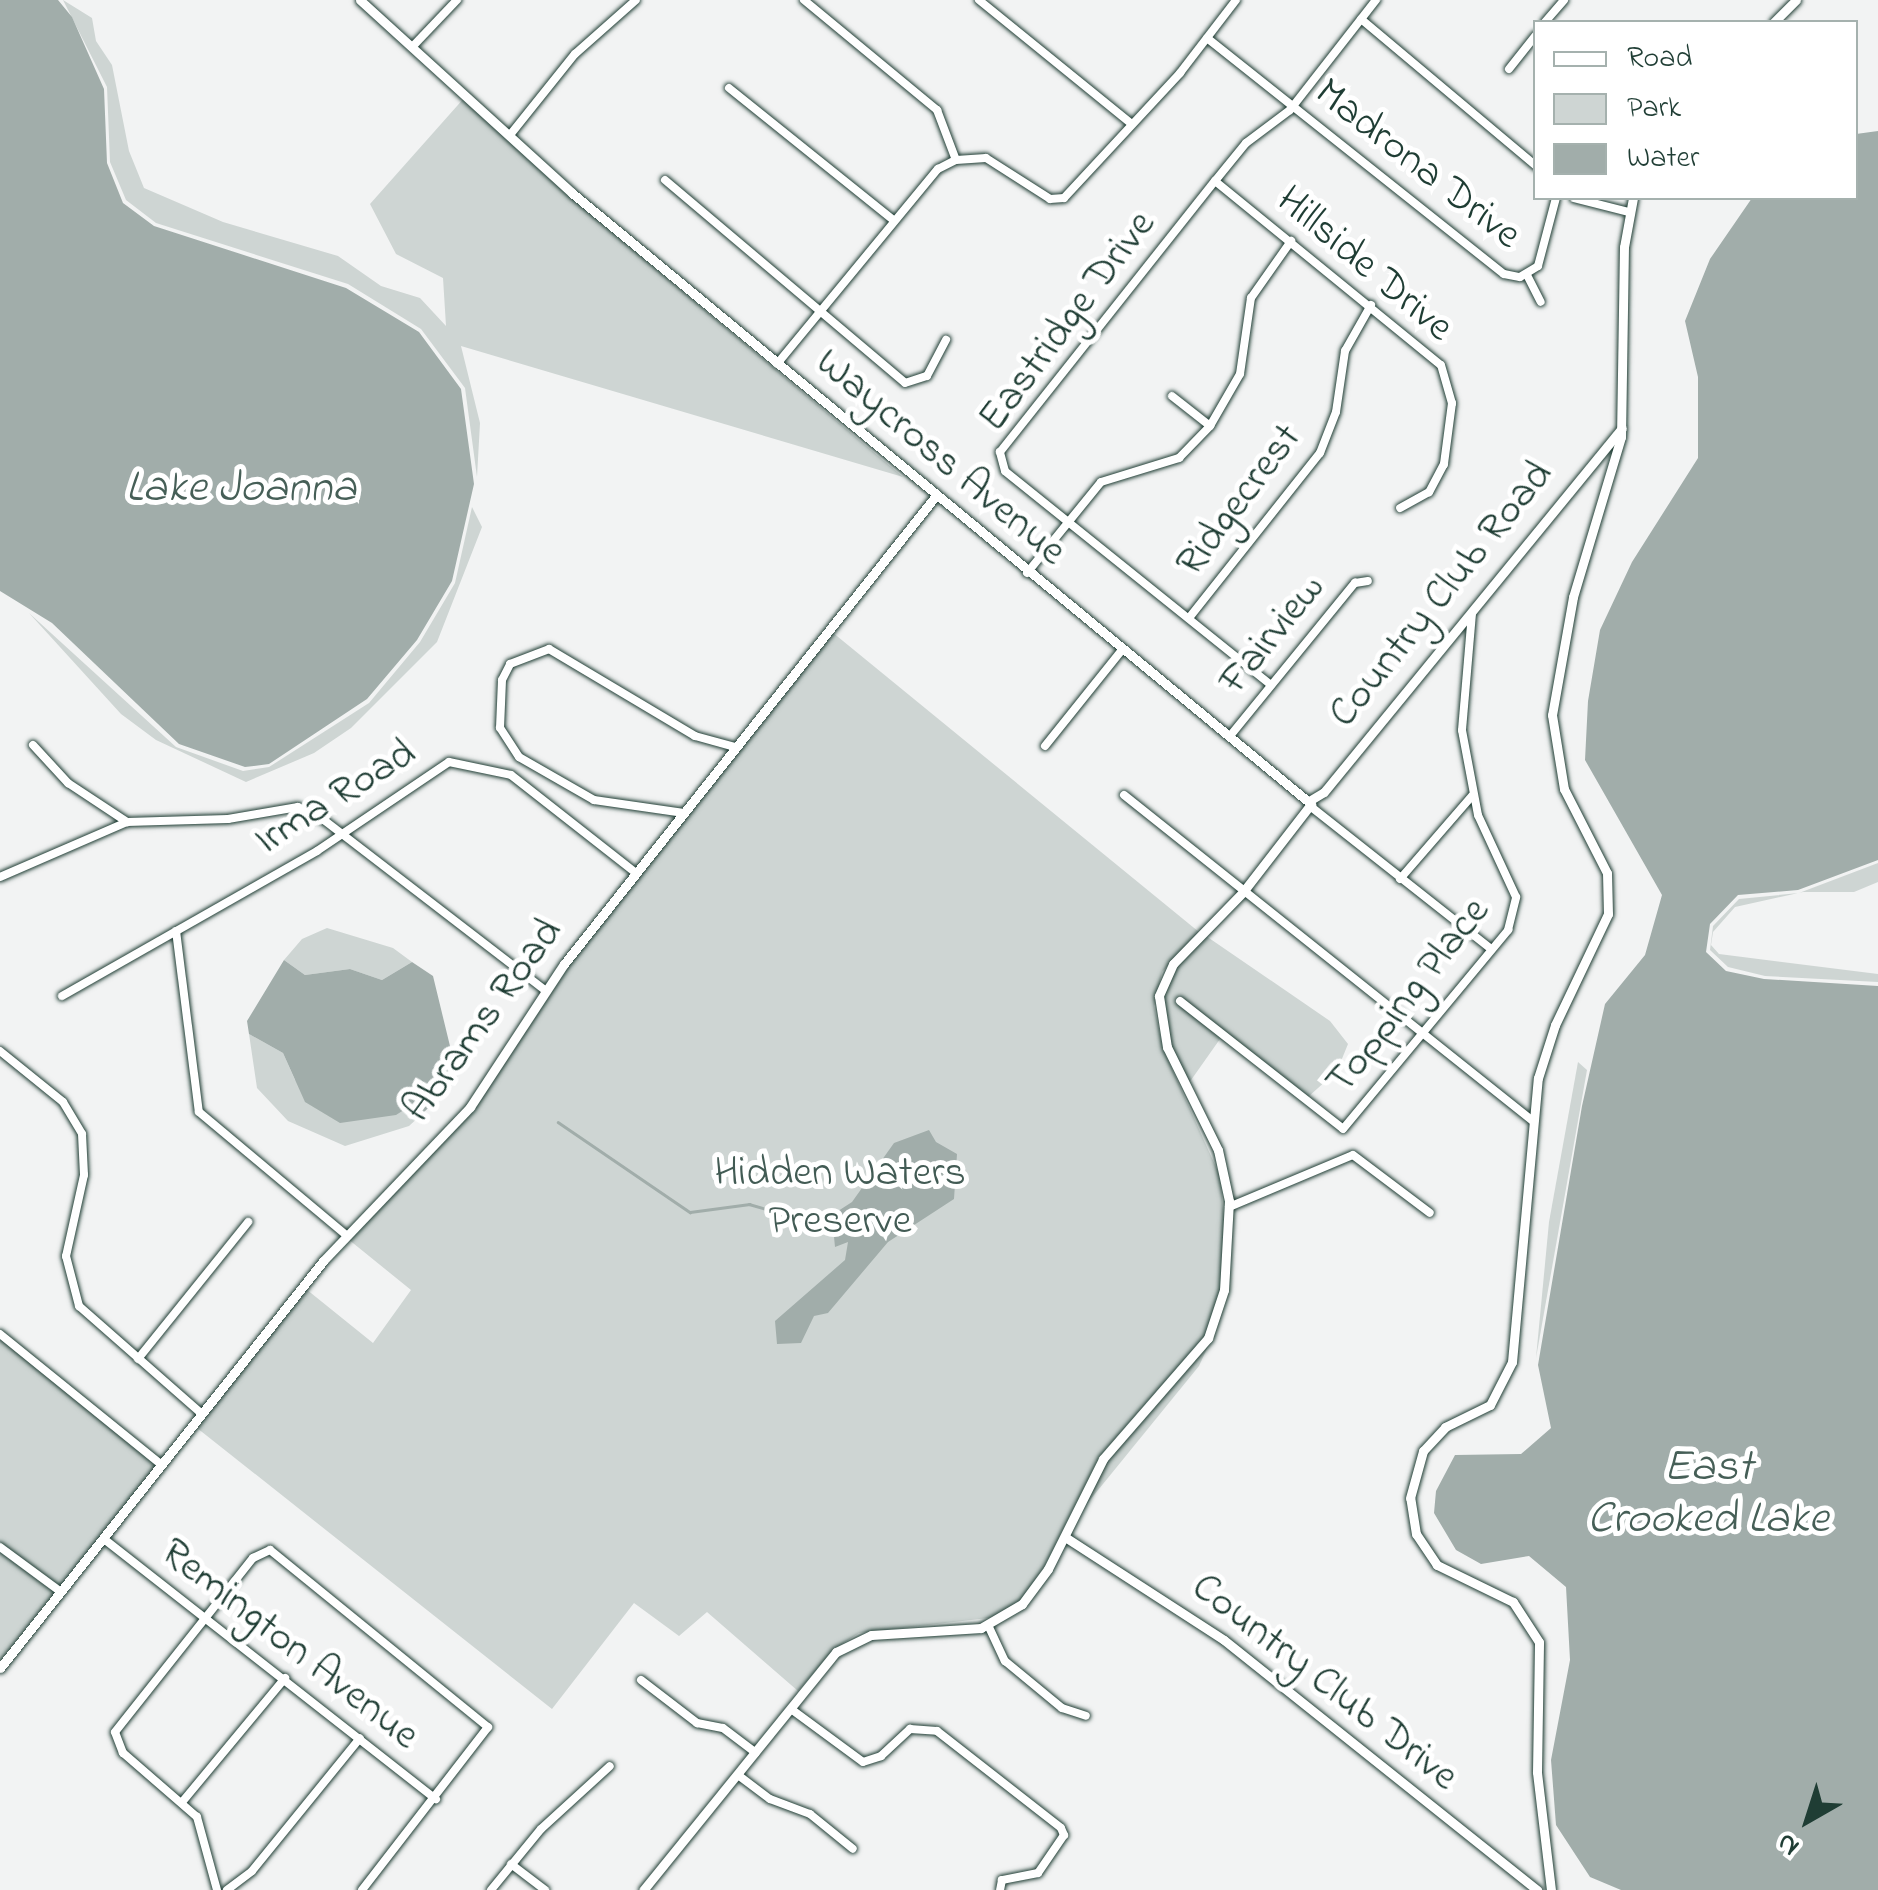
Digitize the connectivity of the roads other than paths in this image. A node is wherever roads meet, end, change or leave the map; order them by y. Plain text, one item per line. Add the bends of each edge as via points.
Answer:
1 (360, 0) edge
2 (457, 0) edge
3 (636, 0) edge
4 (804, 0) edge
5 (979, 0) edge
6 (1236, 0) edge
7 (1376, 0) edge
8 (1564, 0) edge
9 (1796, 0) edge
10 (1361, 19) junction
11 (1547, 20) edge
12 (1776, 20) edge
13 (1207, 38) junction
14 (1533, 39) edge
15 (413, 46) junction
16 (1509, 69) dead end
17 (729, 88) dead end
18 (1292, 107) junction
19 (1129, 122) junction
20 (510, 135) junction
21 (956, 160) junction
22 (1533, 163) edge
23 (664, 180) dead end
24 (1214, 181) junction
25 (1556, 200) edge
26 (1582, 200) edge
27 (1632, 200) edge
28 (1629, 212) junction
29 (894, 220) junction
30 (1291, 240) junction
31 (1526, 276) junction
32 (1541, 302) dead end
33 (1371, 304) junction
34 (818, 313) junction
35 (946, 340) dead end
36 (777, 364) junction
37 (1172, 396) dead end
38 (1210, 426) junction
39 (1622, 428) junction
40 (934, 498) junction
41 (1400, 508) dead end
42 (1067, 522) junction
43 (1026, 573) junction
44 (1368, 581) dead end
45 (1472, 612) junction
46 (1188, 618) junction
47 (1122, 650) junction
48 (1272, 684) junction
49 (1230, 736) junction
50 (32, 745) dead end
51 (1045, 746) dead end
52 (736, 747) junction
53 (1124, 796) dead end
54 (1472, 796) junction
55 (1310, 803) junction
56 (684, 812) junction
57 (126, 822) junction
58 (340, 835) junction
59 (636, 873) junction
60 (0, 877) edge
61 (1400, 879) junction
62 (1243, 892) junction
63 (176, 931) junction
64 (1491, 949) junction
65 (545, 990) junction
66 (62, 996) dead end
67 (1180, 1001) dead end
68 (1421, 1034) junction
69 (4, 1054) edge
70 (0, 1066) edge
71 (1533, 1121) junction
72 (1229, 1207) junction
73 (1430, 1213) dead end
74 (248, 1222) dead end
75 (346, 1235) junction
76 (0, 1334) edge
77 (138, 1358) junction
78 (202, 1414) junction
79 (162, 1465) junction
80 (1065, 1537) junction
81 (104, 1538) junction
82 (0, 1548) edge
83 (61, 1592) junction
84 (208, 1616) junction
85 (988, 1625) junction
86 (0, 1668) edge
87 (285, 1678) junction
88 (641, 1680) dead end
89 (791, 1709) junction
90 (1086, 1716) dead end
91 (360, 1738) junction
92 (756, 1753) junction
93 (610, 1766) dead end
94 (738, 1776) junction
95 (436, 1799) junction
96 (183, 1801) junction
97 (853, 1849) dead end
98 (511, 1864) junction
99 (217, 1890) edge
100 (227, 1890) edge
101 (362, 1890) edge
102 (491, 1890) edge
103 (545, 1890) edge
104 (643, 1890) edge
105 (1000, 1890) edge
106 (1537, 1890) edge
107 (1551, 1890) edge

1 - 15 street, Waycross Avenue
2 - 15 street
3 - 20 street via 567,63
4 - 21 street via 937,110
5 - 19 street
6 - 13 street
7 - 10 street, Eastridge Drive
8 - 11 street
9 - 12 street
10 - 18 street, Eastridge Drive
10 - 22 street
13 - 18 street, Madrona Drive
13 - 19 street
14 - 16 street
15 - 20 street, Waycross Avenue
17 - 29 street
18 - 24 street, Eastridge Drive via 1246,143
18 - 31 street, Madrona Drive via 1498,271
19 - 21 street via 1060,200 998,162
20 - 36 street, Waycross Avenue
21 - 29 street via 925,181
23 - 34 street
24 - 30 street, Hillside Drive
24 - 42 street, Eastridge Drive via 1002,448 1005,470
25 - 31 street, Madrona Drive via 1546,249
26 - 28 street
27 - 28 street
28 - 39 street
29 - 34 street
30 - 33 street, Hillside Drive
30 - 38 street via 1250,298 1240,374
31 - 32 street
33 - 41 street, Hillside Drive via 1441,365 1452,395 1440,474 1429,492
33 - 46 street, Ridgecrest via 1344,350 1336,412 1320,453
34 - 35 street via 905,384 928,376
34 - 36 street
36 - 40 street, Waycross Avenue
37 - 38 street
38 - 42 street via 1180,458 1101,482
39 - 45 street, Country Club Road
39 - 71 street via 1573,597 1552,714 1564,789 1607,873 1608,914 1546,1050
40 - 43 street, Waycross Avenue
40 - 52 street, Abrams Road
42 - 43 street
42 - 46 street, Eastridge Drive
43 - 47 street, Waycross Avenue
44 - 48 street, Fairview via 1355,583
45 - 54 street, Topping Place via 1461,719
45 - 55 street, Country Club Road
46 - 48 street, Eastridge Drive
47 - 49 street, Waycross Avenue
47 - 51 street
48 - 49 street, Fairview
49 - 55 street, Waycross Avenue
50 - 57 street via 68,783
52 - 56 street, Abrams Road
52 - 56 street via 695,736 549,649 510,664 502,680 501,734 518,756 594,800
53 - 62 street
54 - 61 street
54 - 64 street, Topping Place via 1518,906
55 - 61 street, Waycross Avenue
55 - 62 street, Country Club Road
56 - 59 street, Abrams Road
57 - 58 street via 228,819 288,806 314,813
57 - 60 street
58 - 59 street, Irma Road via 456,761 511,775
58 - 63 street, Irma Road
58 - 65 street
59 - 65 street, Abrams Road
61 - 64 street, Waycross Avenue
62 - 68 street
62 - 72 street, Country Club Road via 1173,964 1158,1006 1172,1059 1218,1150
63 - 66 street, Irma Road
63 - 75 street via 193,1090 204,1122
64 - 68 street, Topping Place
65 - 75 street, Abrams Road via 470,1107
67 - 68 street, Topping Place via 1343,1129
68 - 71 street
69 - 70 street
69 - 77 street via 63,1102 79,1126 85,1160 66,1256 68,1282 84,1314
71 - 107 street via 1512,1362 1490,1405 1444,1427 1423,1451 1410,1498 1416,1534 1437,1565 1513,1602 1539,1642 1537,1772
72 - 73 street via 1353,1155
72 - 80 street, Country Club Road via 1224,1290 1208,1338 1103,1459
74 - 77 street
75 - 78 street, Abrams Road
76 - 79 street
77 - 78 street
78 - 79 street, Abrams Road
79 - 81 street, Abrams Road
80 - 85 street, Country Club Road via 1022,1604
80 - 106 street, Country Club Drive via 1224,1640
81 - 83 street, Abrams Road
81 - 84 street, Remington Avenue
82 - 83 street
83 - 86 street, Abrams Road
84 - 87 street, Remington Avenue
84 - 95 street via 254,1558 270,1550 486,1721 486,1737
84 - 96 street via 114,1739
85 - 89 street, Country Club Road via 850,1642
85 - 90 street via 1004,1661 1062,1708
87 - 91 street, Remington Avenue
87 - 96 street
88 - 92 street via 696,1724 722,1728
89 - 92 street, Country Club Road
89 - 105 street via 863,1762 881,1756 910,1728 937,1731 1061,1828 1064,1835 1038,1873 1002,1880
91 - 95 street, Remington Avenue
91 - 100 street via 252,1871
92 - 94 street, Country Club Road
93 - 98 street
94 - 97 street via 770,1800 810,1814
94 - 104 street, Country Club Road
95 - 101 street
96 - 99 street via 200,1823
98 - 102 street
98 - 103 street

